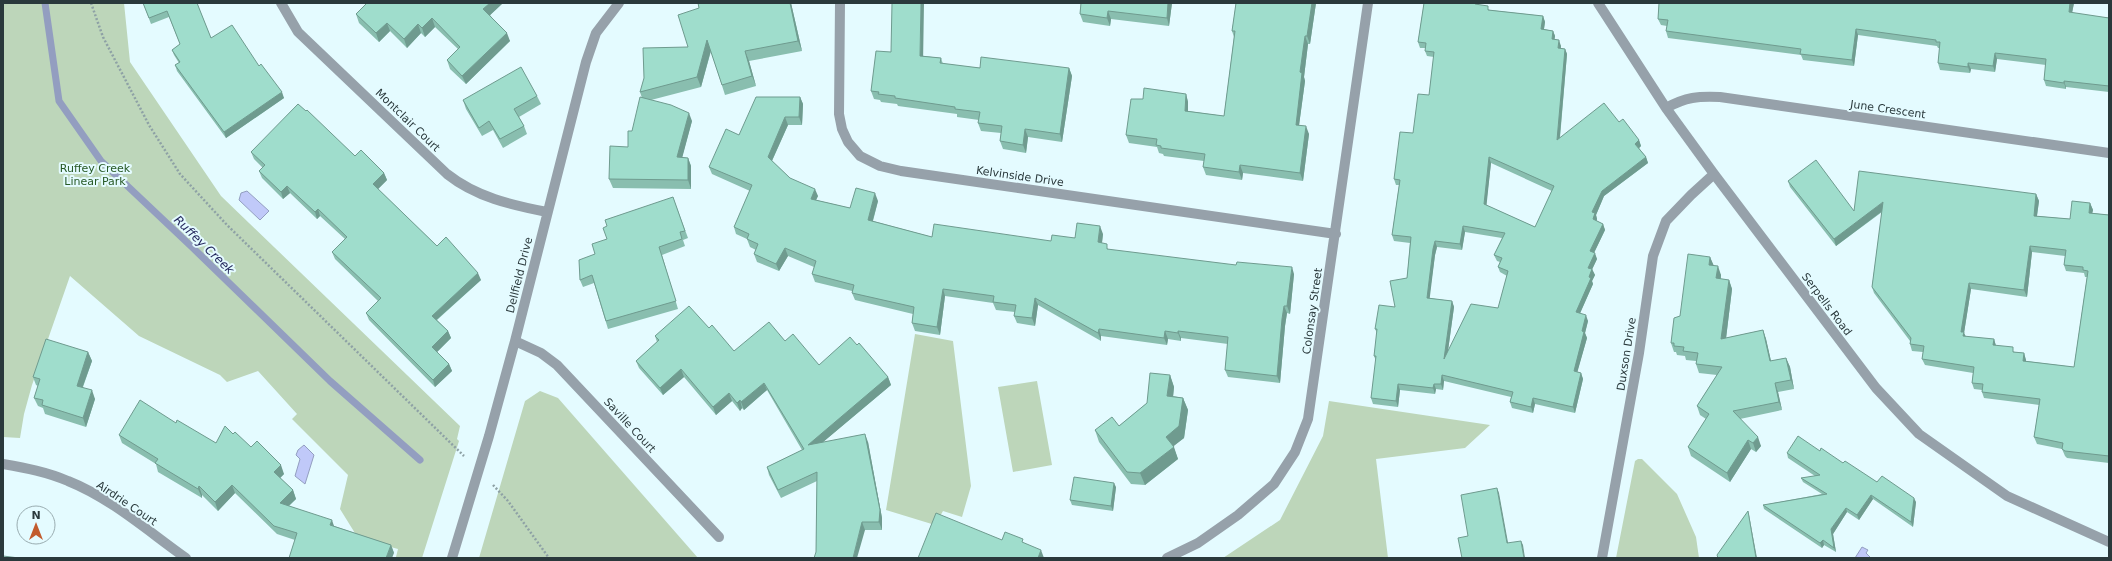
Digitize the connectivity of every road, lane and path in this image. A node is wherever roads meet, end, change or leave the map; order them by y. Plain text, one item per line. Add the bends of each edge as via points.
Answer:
1 (91, 3) edge
2 (281, 3) edge
3 (619, 3) edge
4 (840, 3) edge
5 (1368, 3) edge
6 (1598, 3) edge
7 (1666, 108) junction
8 (2109, 153) edge
9 (1714, 174) junction
10 (547, 212) junction
11 (1336, 234) junction
12 (515, 341) junction
13 (3, 464) edge
14 (478, 470) junction
15 (720, 537) dead end
16 (2109, 542) edge
17 (186, 558) edge
18 (452, 558) edge
19 (549, 558) edge
20 (1167, 558) edge
21 (1602, 558) edge

1 - 14 path via 103,37 149,125 180,174 228,225
2 - 10 street, Montclair Court via 298,32 463,187 482,195
3 - 10 street, Dellfield Drive via 596,33 586,62
4 - 11 street, Kelvinside Drive via 840,121 848,142 860,156 880,166
5 - 11 street, Colonsay Street
6 - 7 street, Serpells Road
7 - 8 street, June Crescent via 1692,97 1720,97
7 - 9 street, Serpells Road
9 - 16 street, Serpells Road via 1876,388 1919,434 2007,496
9 - 21 street, Duxson Drive via 1666,221 1653,256 1639,353
10 - 12 street, Dellfield Drive
11 - 20 street, Colonsay Street via 1308,419 1295,452 1274,484 1238,515 1198,543
12 - 14 street, Dellfield Drive
12 - 15 street, Saville Court via 541,353 556,365
13 - 17 street, Airdrie Court via 35,469 76,485 101,498
14 - 18 street, Dellfield Drive
14 - 19 path via 508,501

